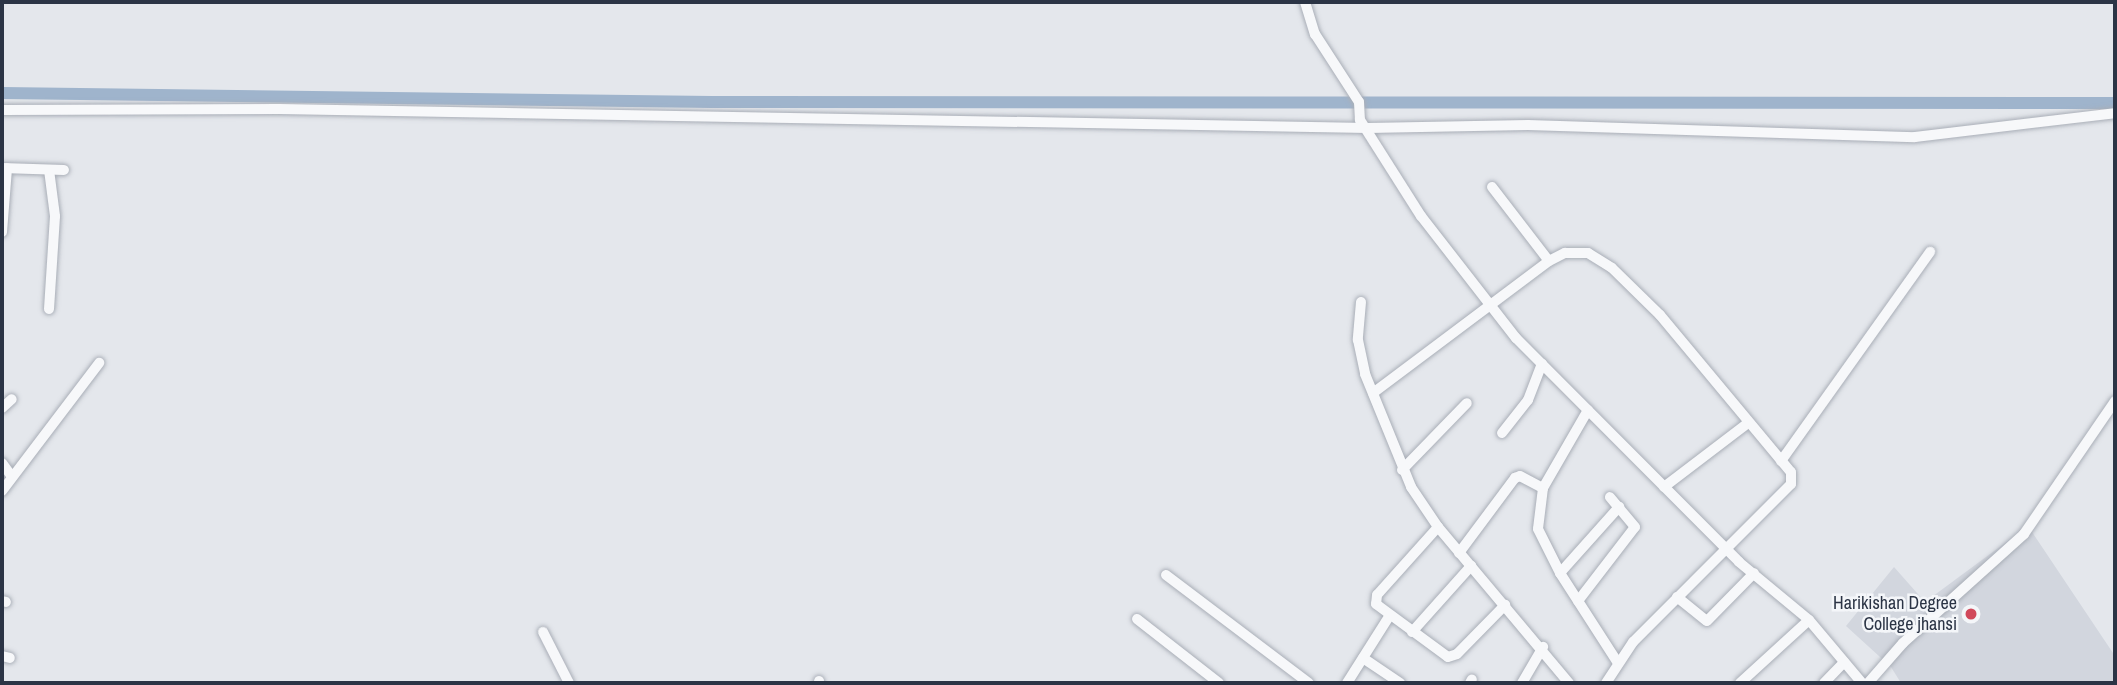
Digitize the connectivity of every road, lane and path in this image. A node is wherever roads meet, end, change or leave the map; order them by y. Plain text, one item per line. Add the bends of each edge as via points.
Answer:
1 (1305, 2) edge
2 (2, 110) edge
3 (2115, 113) edge
4 (1364, 124) junction
5 (4, 168) edge
6 (49, 170) junction
7 (64, 170) dead end
8 (1492, 187) dead end
9 (2, 232) edge
10 (1930, 252) dead end
11 (1549, 261) junction
12 (1361, 302) dead end
13 (1490, 304) junction
14 (49, 309) dead end
15 (99, 363) dead end
16 (1542, 364) junction
17 (1373, 393) junction
18 (12, 399) dead end
19 (2115, 401) edge
20 (1467, 402) dead end
21 (2, 408) edge
22 (1588, 410) junction
23 (1748, 423) junction
24 (1502, 432) dead end
25 (1781, 461) junction
26 (2, 463) edge
27 (1402, 470) junction
28 (12, 477) junction
29 (1664, 487) junction
30 (1543, 488) junction
31 (2, 491) edge
32 (1610, 497) dead end
33 (1619, 507) junction
34 (1438, 527) junction
35 (1723, 546) junction
36 (1460, 553) junction
37 (1471, 566) junction
38 (1560, 573) junction
39 (1754, 573) junction
40 (1166, 575) dead end
41 (1677, 597) junction
42 (1578, 601) junction
43 (1505, 605) junction
44 (1390, 615) junction
45 (1136, 619) dead end
46 (1809, 620) junction
47 (543, 632) dead end
48 (1412, 632) junction
49 (1543, 648) junction
50 (1363, 658) junction
51 (1844, 662) junction
52 (1618, 663) junction
53 (569, 683) edge
54 (1219, 683) edge
55 (1309, 683) edge
56 (1347, 683) edge
57 (1400, 683) edge
58 (1522, 683) edge
59 (1569, 683) edge
60 (1606, 683) edge
61 (1740, 683) edge
62 (1824, 683) edge
63 (1862, 683) edge
64 (1868, 683) edge

1 - 4 street via 1315,34 1359,102
2 - 4 street via 279,109
3 - 4 street via 1978,133 1915,136
4 - 13 street via 1421,215
5 - 6 street
5 - 9 street
6 - 7 street
6 - 14 street via 55,215
8 - 11 street
10 - 25 street
11 - 13 street
11 - 23 street via 1577,251 1612,268 1660,315
12 - 17 street via 1359,348
13 - 16 street
13 - 17 street
15 - 28 street
16 - 22 street
16 - 24 street via 1528,400
17 - 27 street
18 - 21 street
19 - 64 street via 2024,534 1903,643
20 - 27 street
22 - 29 street
22 - 30 street
23 - 25 street
23 - 29 street
25 - 35 street via 1793,477 1791,484
26 - 28 street
27 - 34 street
28 - 31 street
29 - 35 street
30 - 36 street via 1518,476
30 - 38 street via 1538,528
32 - 33 street
33 - 38 street
33 - 42 street via 1635,527
34 - 36 street
34 - 44 street via 1375,598
35 - 39 street
35 - 41 street
36 - 37 street
37 - 43 street
37 - 48 street
38 - 42 street
39 - 41 street via 1707,621
39 - 46 street
40 - 55 street
41 - 52 street
42 - 52 street
43 - 48 street via 1452,657 1438,653
43 - 49 street
44 - 48 street
44 - 50 street
45 - 54 street
46 - 51 street
46 - 61 street
47 - 53 street
49 - 58 street
49 - 59 street
50 - 56 street
50 - 57 street
51 - 62 street
51 - 63 street
52 - 60 street

